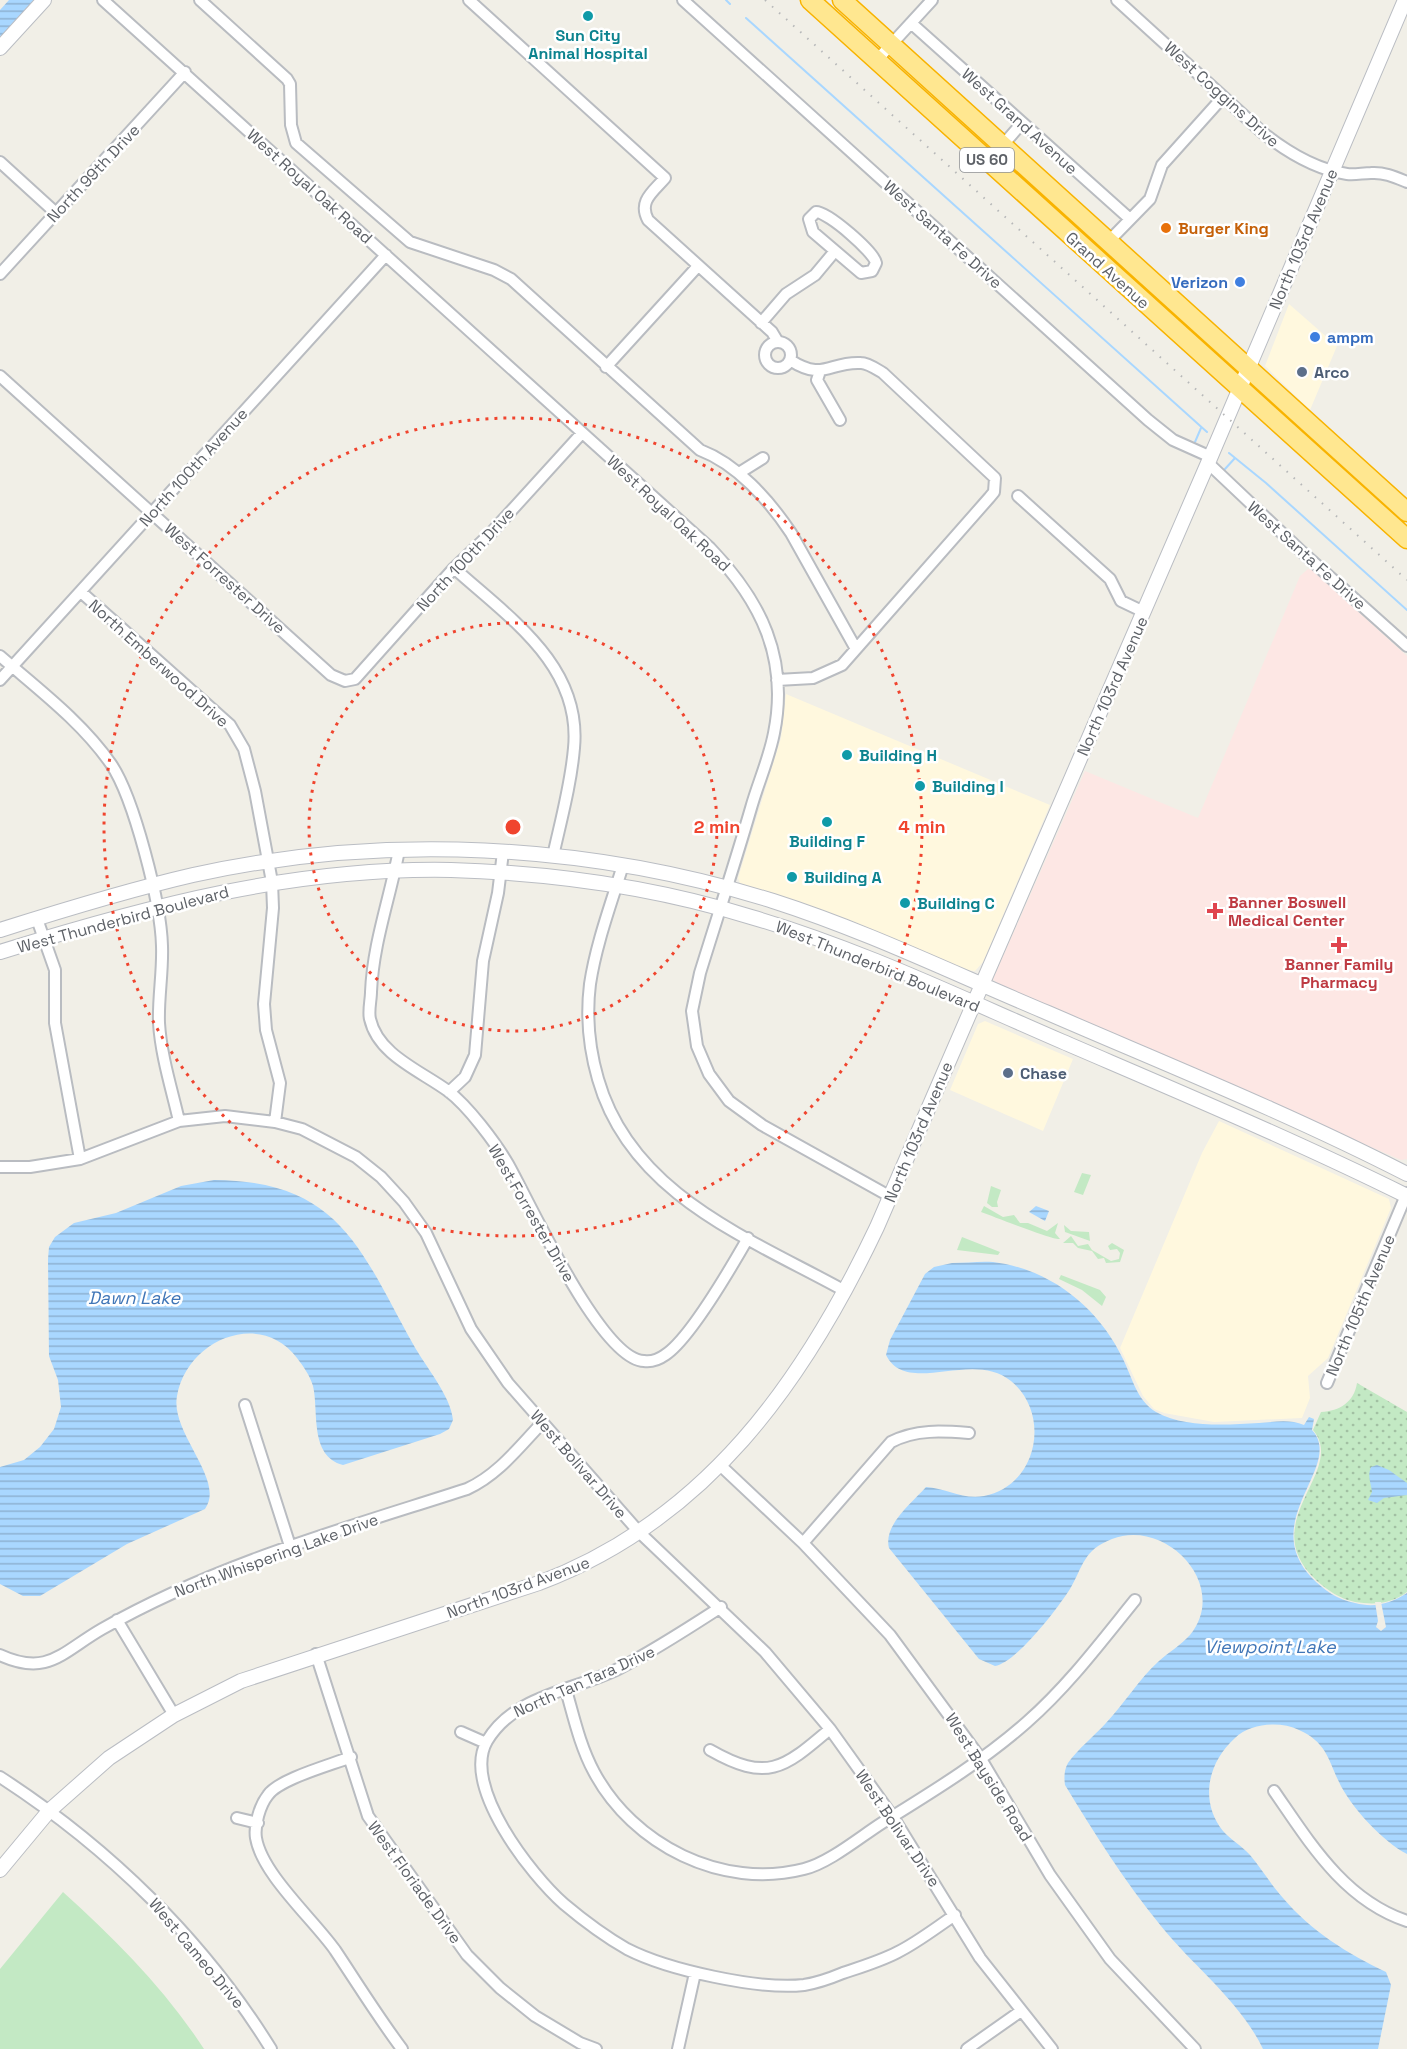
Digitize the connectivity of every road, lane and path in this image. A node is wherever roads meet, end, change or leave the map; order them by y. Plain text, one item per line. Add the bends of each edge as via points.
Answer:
1 (44, 0) edge
2 (103, 0) edge
3 (200, 0) edge
4 (469, 0) edge
5 (683, 0) edge
6 (810, 0) edge
7 (842, 0) edge
8 (932, 0) edge
9 (1117, 0) edge
10 (1405, 0) edge
11 (911, 23) junction
12 (891, 44) junction
13 (0, 48) edge
14 (877, 60) junction
15 (185, 72) junction
16 (1223, 97) junction
17 (1022, 123) junction
18 (1002, 146) junction
19 (0, 162) edge
20 (1331, 171) junction
21 (1407, 182) edge
22 (56, 213) junction
23 (1130, 219) junction
24 (1109, 242) junction
25 (835, 251) junction
26 (386, 255) junction
27 (698, 266) junction
28 (0, 274) edge
29 (761, 323) junction
30 (778, 342) junction
31 (790, 360) junction
32 (606, 367) junction
33 (1248, 370) junction
34 (820, 371) junction
35 (0, 376) edge
36 (1240, 388) junction
37 (840, 420) dead end
38 (582, 433) junction
39 (763, 458) dead end
40 (1210, 460) junction
41 (739, 473) junction
42 (1018, 496) dead end
43 (152, 512) junction
44 (1407, 512) edge
45 (1407, 539) edge
46 (454, 568) junction
47 (81, 592) junction
48 (1144, 612) junction
49 (1407, 645) edge
50 (856, 650) junction
51 (0, 656) edge
52 (12, 667) junction
53 (0, 680) edge
54 (777, 680) junction
55 (345, 681) joint
56 (399, 850) junction
57 (503, 852) junction
58 (553, 856) junction
59 (269, 862) junction
60 (622, 866) junction
61 (395, 872) junction
62 (501, 873) junction
63 (272, 882) junction
64 (152, 886) junction
65 (616, 886) junction
66 (726, 888) junction
67 (156, 906) junction
68 (720, 908) junction
69 (812, 915) junction
70 (37, 919) junction
71 (0, 930) edge
72 (805, 934) junction
73 (44, 938) junction
74 (0, 952) edge
75 (981, 985) junction
76 (974, 1004) junction
77 (1096, 1034) junction
78 (1088, 1053) junction
79 (449, 1092) junction
80 (179, 1121) junction
81 (275, 1122) junction
82 (80, 1159) junction
83 (0, 1167) edge
84 (1407, 1174) edge
85 (1407, 1195) edge
86 (891, 1197) junction
87 (748, 1238) junction
88 (845, 1292) junction
89 (1327, 1383) dead end
90 (245, 1405) dead end
91 (542, 1423) junction
92 (969, 1433) dead end
93 (720, 1465) junction
94 (639, 1533) junction
95 (803, 1543) junction
96 (290, 1546) junction
97 (1135, 1600) dead end
98 (721, 1607) junction
99 (117, 1620) junction
100 (316, 1654) junction
101 (0, 1655) edge
102 (566, 1690) junction
103 (174, 1715) junction
104 (830, 1729) junction
105 (461, 1732) dead end
106 (486, 1743) junction
107 (710, 1750) dead end
108 (351, 1757) junction
109 (981, 1759) junction
110 (0, 1777) edge
111 (1274, 1791) dead end
112 (49, 1811) junction
113 (893, 1817) junction
114 (237, 1818) dead end
115 (258, 1823) junction
116 (0, 1870) edge
117 (955, 1915) junction
118 (1407, 1921) edge
119 (694, 1972) junction
120 (1021, 2011) junction
121 (271, 2049) edge
122 (402, 2049) edge
123 (596, 2049) edge
124 (678, 2049) edge
125 (967, 2049) edge
126 (1052, 2049) edge
127 (1195, 2049) edge

1 - 13 street
2 - 15 street, West Royal Oak Road
3 - 32 street via 287,78 296,143 410,242 511,279
4 - 27 street via 665,178 644,203 644,210 648,220
5 - 40 street, West Santa Fe Drive via 1154,425
6 - 14 highway, Grand Avenue / US 60
7 - 12 highway, Grand Avenue / US 60
8 - 11 street
9 - 16 street, West Coggins Drive
10 - 20 street, North 103rd Avenue
11 - 12 street
11 - 17 street, West Grand Avenue
12 - 14 street
12 - 18 highway, Grand Avenue / US 60
14 - 36 highway, Grand Avenue / US 60
15 - 22 street, North 99th Drive
15 - 26 street, West Royal Oak Road
16 - 20 street, West Coggins Drive via 1273,141
16 - 23 street via 1162,165 1150,198
17 - 18 street
17 - 23 street, West Grand Avenue
18 - 24 highway, Grand Avenue / US 60
19 - 22 street
20 - 21 street, West Coggins Drive via 1392,175
20 - 33 street, North 103rd Avenue
22 - 28 street, North 99th Drive
23 - 24 street
24 - 33 highway, Grand Avenue / US 60
25 - 25 street via 861,273 869,273 876,263 872,254 828,216 816,212 809,219 810,229
25 - 29 street via 815,275 786,294
26 - 38 street, West Royal Oak Road
26 - 43 street, North 100th Avenue
27 - 29 street
27 - 32 street
29 - 30 street
30 - 31 street via 789,348
30 - 31 street via 768,348 765,356 769,364 781,368
31 - 34 street via 804,369
32 - 41 street via 700,450 718,457
33 - 36 street, North 103rd Avenue
33 - 44 highway, Grand Avenue / US 60
34 - 37 street via 818,380
34 - 50 street via 862,363 883,373 995,478 994,492
35 - 43 street, West Forrester Drive
36 - 40 street, North 103rd Avenue
36 - 45 highway, Grand Avenue / US 60
38 - 46 street, North 100th Drive
38 - 54 street, West Royal Oak Road via 710,548 741,582 757,606
39 - 41 street
40 - 48 street, North 103rd Avenue
40 - 49 street, West Santa Fe Drive via 1302,552
41 - 50 street via 791,533
42 - 48 street via 1110,579 1121,601
43 - 47 street, North 100th Avenue
43 - 55 street, West Forrester Drive via 331,675
46 - 55 street, North 100th Drive via 355,679
46 - 58 street via 546,654 566,689 574,747
47 - 52 street, North 100th Avenue
47 - 59 street, North Emberwood Drive via 230,725 244,749
48 - 75 street, North 103rd Avenue
50 - 54 street via 829,673
51 - 52 street
52 - 53 street, North 100th Avenue
52 - 64 street via 87,736 111,764 129,800
54 - 66 street, West Royal Oak Road via 774,734
56 - 57 street, West Thunderbird Boulevard
56 - 59 street, West Thunderbird Boulevard
56 - 61 street, West Forrester Drive
57 - 58 street, West Thunderbird Boulevard
57 - 62 street
58 - 60 street, West Thunderbird Boulevard
59 - 63 street, North Emberwood Drive
59 - 64 street, West Thunderbird Boulevard
60 - 65 street
60 - 66 street, West Thunderbird Boulevard
61 - 62 street, West Thunderbird Boulevard
61 - 63 street, West Thunderbird Boulevard
61 - 79 street, West Forrester Drive via 374,951 370,1018 379,1039 414,1070
62 - 65 street, West Thunderbird Boulevard
62 - 79 street via 483,961 475,1055 465,1077
63 - 67 street, West Thunderbird Boulevard
63 - 81 street, North Emberwood Drive via 264,1004 266,1030 280,1083
64 - 67 street
64 - 70 street, West Thunderbird Boulevard
65 - 68 street, West Thunderbird Boulevard
65 - 87 street via 596,953 588,1001 591,1051 604,1097 625,1139 652,1173 696,1208
66 - 68 street, West Royal Oak Road
66 - 69 street, West Thunderbird Boulevard
67 - 73 street, West Thunderbird Boulevard
67 - 80 street via 162,946 159,1025
68 - 72 street, West Thunderbird Boulevard
68 - 86 street, West Royal Oak Road via 699,973 692,1011 697,1046 709,1074 729,1101 762,1125
69 - 72 street
69 - 75 street, West Thunderbird Boulevard
70 - 71 street, West Thunderbird Boulevard
70 - 73 street
72 - 76 street, West Thunderbird Boulevard
73 - 74 street, West Thunderbird Boulevard
73 - 82 street via 55,970 55,1023
75 - 76 street, North 103rd Avenue
75 - 77 street, West Thunderbird Boulevard
76 - 78 street, West Thunderbird Boulevard
76 - 86 street, North 103rd Avenue
77 - 78 street
77 - 84 street, West Thunderbird Boulevard via 1298,1121
78 - 85 street, West Thunderbird Boulevard
79 - 87 street, West Forrester Drive via 506,1162 567,1276 598,1323 628,1357 641,1362 667,1354 711,1297
80 - 81 street, West Bolivar Drive via 225,1116
80 - 82 street, West Bolivar Drive
81 - 91 street, West Bolivar Drive via 302,1129 356,1157 404,1202 426,1233 471,1329
82 - 83 street, West Bolivar Drive
85 - 89 street, North 105th Avenue
86 - 88 street, North 103rd Avenue
87 - 88 street
88 - 93 street, North 103rd Avenue via 790,1380
90 - 96 street
91 - 94 street, West Bolivar Drive
91 - 96 street, North Whispering Lake Drive via 484,1481
92 - 95 street via 919,1432 891,1442
93 - 94 street, North 103rd Avenue
93 - 95 street, West Bayside Road
94 - 98 street, West Bolivar Drive
94 - 100 street, North 103rd Avenue via 581,1567 539,1583
95 - 109 street, West Bayside Road via 890,1635
96 - 99 street, North Whispering Lake Drive via 177,1589
97 - 109 street via 1063,1688
98 - 102 street, North Tan Tara Drive via 617,1670
98 - 104 street, West Bolivar Drive
99 - 101 street, North Whispering Lake Drive via 56,1659 35,1665
99 - 103 street
100 - 103 street, North 103rd Avenue via 241,1681
100 - 108 street, West Floriade Drive
102 - 106 street, North Tan Tara Drive via 527,1703 505,1717
102 - 113 street via 580,1742 594,1773 617,1805 636,1827 697,1863 739,1874 807,1869
103 - 112 street, North 103rd Avenue via 109,1758
104 - 107 street via 791,1762 761,1769 733,1763
104 - 113 street, West Bolivar Drive
105 - 106 street
106 - 119 street via 482,1782 489,1805 524,1858 563,1903 627,1949
108 - 115 street via 269,1792
108 - 123 street, West Floriade Drive via 368,1816 468,1955 535,2016
109 - 113 street
109 - 127 street, West Bayside Road via 1050,1875 1110,1959
110 - 112 street, West Cameo Drive
111 - 118 street via 1326,1865 1357,1894
112 - 116 street, North 103rd Avenue
112 - 121 street, West Cameo Drive via 123,1870 176,1922 233,1993
113 - 117 street, West Bolivar Drive
114 - 115 street
115 - 122 street via 256,1837 267,1867 334,1949
117 - 119 street via 898,1952 804,1985 732,1980
117 - 120 street, West Bolivar Drive via 980,1958
119 - 124 street
120 - 125 street
120 - 126 street, West Bolivar Drive

